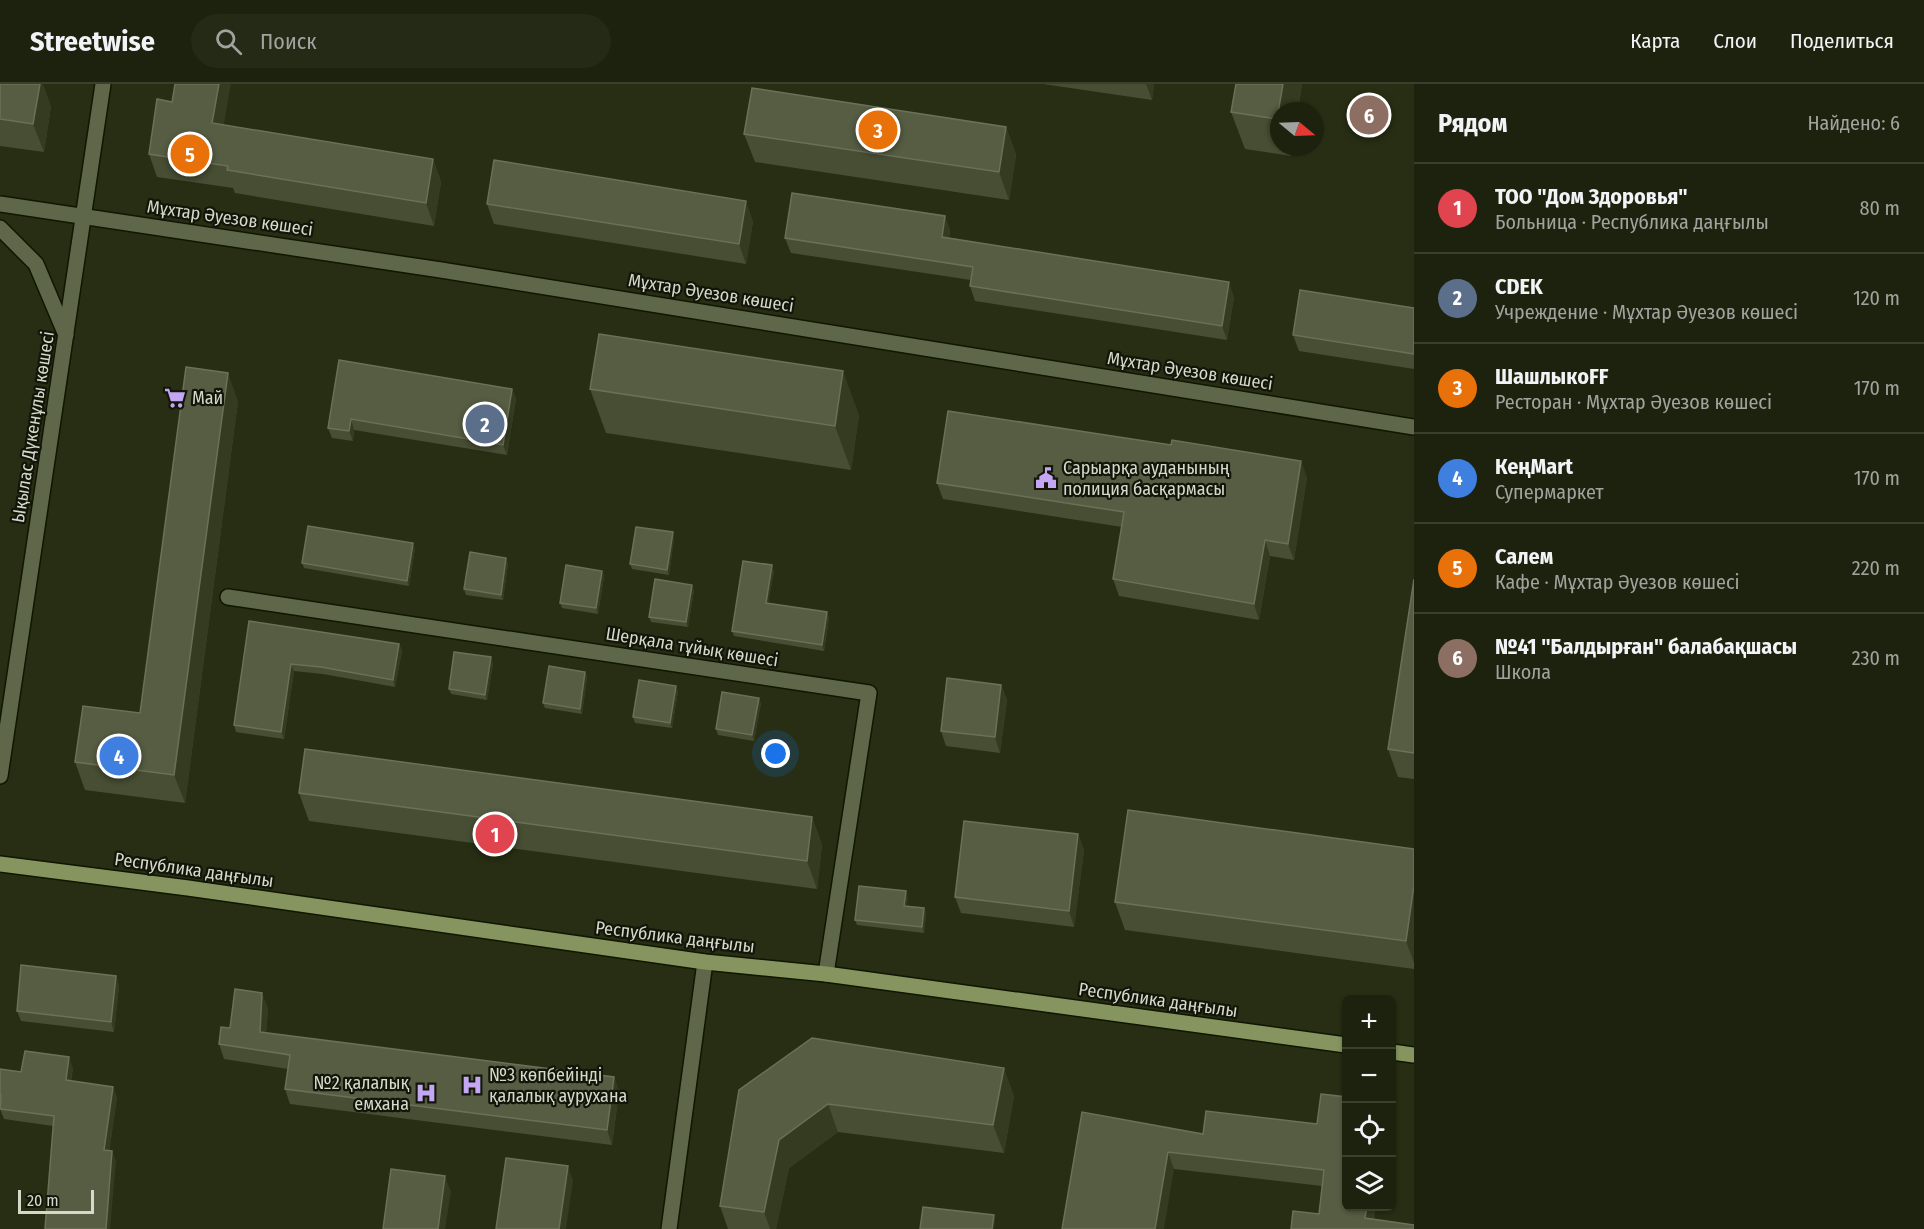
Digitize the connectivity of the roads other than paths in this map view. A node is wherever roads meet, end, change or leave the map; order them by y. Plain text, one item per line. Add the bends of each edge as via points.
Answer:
1 (103, 84) edge
2 (0, 204) edge
3 (83, 217) junction
4 (0, 228) edge
5 (66, 335) junction
6 (1414, 427) edge
7 (228, 597) dead end
8 (0, 776) edge
9 (0, 864) edge
10 (705, 962) junction
11 (826, 974) junction
12 (1342, 1044) edge
13 (1396, 1053) edge
14 (1414, 1055) edge
15 (669, 1229) edge

1 - 3 street, Ықылас Дүкенұлы көшесі
2 - 3 street, Мұхтар Әуезов көшесі
3 - 5 street, Ықылас Дүкенұлы көшесі
3 - 6 street, Мұхтар Әуезов көшесі
4 - 5 street via 36,264
5 - 8 street, Ықылас Дүкенұлы көшесі
7 - 11 street, Шерқала тұйық көшесі via 869,693
9 - 10 main road, Республика даңғылы
10 - 11 main road, Республика даңғылы
10 - 15 street
11 - 12 main road, Республика даңғылы
13 - 14 main road

